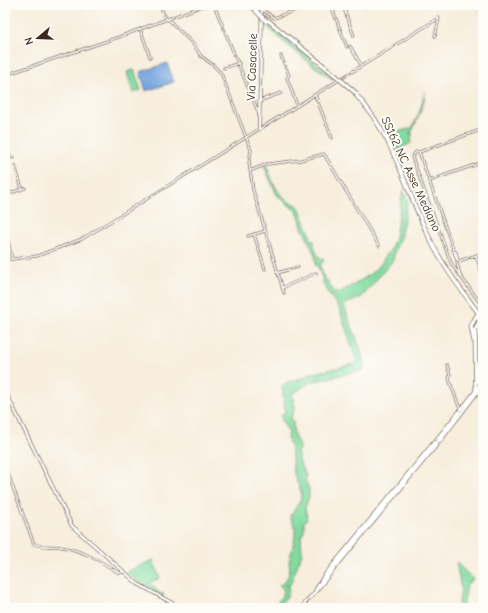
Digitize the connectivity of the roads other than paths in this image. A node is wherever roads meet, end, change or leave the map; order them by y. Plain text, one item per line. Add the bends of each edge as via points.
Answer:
1 (159, 5) edge
2 (205, 5) edge
3 (214, 5) edge
4 (252, 5) edge
5 (262, 5) edge
6 (296, 5) edge
7 (344, 5) edge
8 (480, 5) edge
9 (260, 12) junction
10 (483, 15) edge
11 (168, 19) junction
12 (141, 30) junction
13 (354, 36) dead end
14 (435, 36) dead end
15 (350, 46) dead end
16 (347, 47) dead end
17 (281, 56) dead end
18 (150, 57) dead end
19 (239, 63) junction
20 (361, 66) junction
21 (224, 68) dead end
22 (5, 74) edge
23 (281, 93) dead end
24 (314, 95) junction
25 (260, 101) junction
26 (297, 105) junction
27 (259, 114) junction
28 (259, 129) junction
29 (483, 129) edge
30 (246, 137) junction
31 (332, 138) dead end
32 (420, 152) junction
33 (5, 154) edge
34 (13, 158) dead end
35 (483, 162) edge
36 (14, 166) dead end
37 (250, 171) junction
38 (429, 181) junction
39 (5, 186) edge
40 (25, 188) dead end
41 (22, 189) junction
42 (6, 194) edge
43 (5, 228) edge
44 (265, 231) junction
45 (254, 234) junction
46 (248, 236) dead end
47 (379, 246) dead end
48 (483, 253) edge
49 (476, 256) junction
50 (12, 259) junction
51 (5, 260) edge
52 (458, 261) junction
53 (298, 266) dead end
54 (265, 269) dead end
55 (316, 273) dead end
56 (277, 274) junction
57 (460, 276) junction
58 (483, 276) edge
59 (458, 283) junction
60 (282, 288) junction
61 (284, 293) dead end
62 (483, 307) edge
63 (480, 313) edge
64 (483, 315) edge
65 (483, 319) edge
66 (483, 325) edge
67 (477, 328) junction
68 (476, 348) junction
69 (447, 365) dead end
70 (477, 379) junction
71 (483, 381) edge
72 (483, 385) edge
73 (476, 390) junction
74 (5, 391) edge
75 (467, 402) junction
76 (460, 408) junction
77 (438, 441) junction
78 (5, 466) edge
79 (123, 572) junction
80 (311, 597) junction
81 (181, 608) edge
82 (301, 608) edge

1 - 11 street
2 - 11 street
3 - 19 street
4 - 9 highway, SS162 NC Asse Mediano
5 - 9 main road, Via Casacelle
6 - 9 street via 298,10 274,18
7 - 13 street
7 - 16 street via 333,11
8 - 10 street
9 - 25 main road, Via Casacelle
9 - 59 highway, SS162 NC Asse Mediano, bridge via 265,20 356,94 372,113 394,153 436,247
11 - 12 street
11 - 30 street via 193,44 200,55 222,73
12 - 18 street
12 - 22 street
14 - 20 street via 439,18
15 - 20 street
17 - 26 street
19 - 21 street
19 - 27 street
20 - 24 street
23 - 25 street
24 - 26 street
24 - 31 street
25 - 27 main road, Via Casacelle
26 - 28 street
27 - 28 main road, Via Casacelle
28 - 30 street
29 - 32 street
30 - 37 street via 252,152
30 - 50 street via 82,239 37,256
32 - 38 street
32 - 57 street via 416,152 412,157 450,263
33 - 34 street
35 - 38 street
36 - 41 street
37 - 44 street
37 - 47 street via 267,164 324,154
38 - 52 street
39 - 42 street
40 - 41 street
41 - 42 street
43 - 50 street
44 - 45 street
44 - 56 street
45 - 46 street
45 - 54 street
48 - 49 street
49 - 52 street
49 - 58 street
50 - 51 street
52 - 57 street
53 - 56 street
55 - 60 street
56 - 60 street
57 - 62 street
59 - 63 highway, SS162 NC Asse Mediano
59 - 64 highway, SS162 NC Asse Mediano
60 - 61 street
63 - 65 highway, SS162 NC Asse Mediano
63 - 67 highway
63 - 68 highway via 471,326
66 - 67 highway
67 - 68 highway
68 - 70 highway
69 - 76 street via 449,379
70 - 71 highway via 479,382
70 - 73 highway
71 - 73 main road
72 - 77 main road
73 - 75 main road
74 - 79 main road via 68,519 81,535
75 - 76 main road
75 - 77 main road
76 - 77 main road
77 - 80 main road
77 - 80 main road
78 - 79 street via 34,544 86,553 118,573
79 - 81 main road via 138,584
80 - 82 main road

